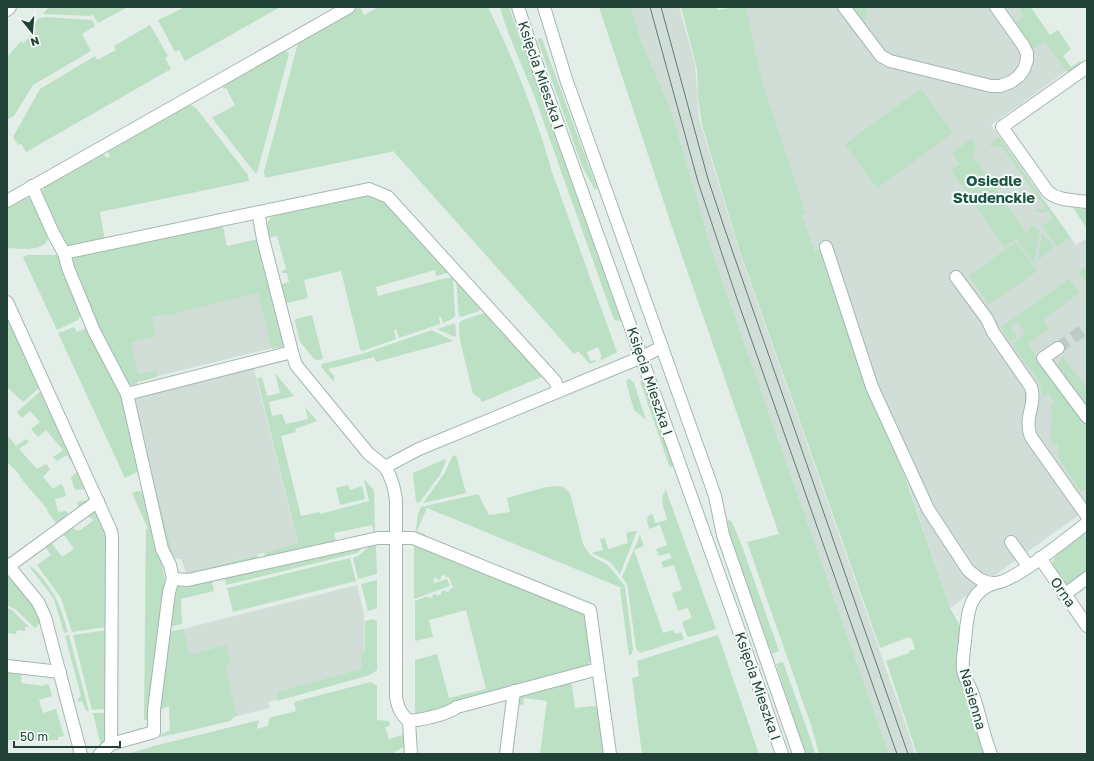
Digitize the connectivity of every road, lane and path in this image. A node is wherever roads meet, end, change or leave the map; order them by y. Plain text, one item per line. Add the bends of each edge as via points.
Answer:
1 (10, 7) edge
2 (349, 7) edge
3 (518, 7) edge
4 (544, 7) edge
5 (844, 7) edge
6 (996, 7) edge
7 (7, 10) edge
8 (1087, 66) edge
9 (32, 186) junction
10 (7, 201) edge
11 (1087, 202) edge
12 (260, 212) junction
13 (826, 247) dead end
14 (64, 253) junction
15 (956, 277) dead end
16 (7, 302) edge
17 (662, 347) junction
18 (1058, 348) tunnel mouth
19 (292, 352) junction
20 (642, 357) junction
21 (559, 391) junction
22 (127, 394) junction
23 (1087, 417) edge
24 (385, 467) junction
25 (98, 501) junction
26 (1087, 516) edge
27 (1087, 523) edge
28 (395, 538) junction
29 (1010, 542) dead end
30 (1040, 558) junction
31 (8, 565) edge
32 (1028, 566) junction
33 (1087, 578) edge
34 (173, 579) junction
35 (991, 583) junction
36 (1064, 595) junction
37 (1087, 626) edge
38 (7, 666) edge
39 (598, 669) junction
40 (60, 672) junction
41 (514, 691) junction
42 (409, 721) junction
43 (110, 744) junction
44 (81, 754) edge
45 (100, 754) edge
46 (411, 754) edge
47 (506, 754) edge
48 (610, 754) edge
49 (782, 754) edge
50 (799, 754) edge
51 (991, 754) edge

1 - 7 street
2 - 9 street
3 - 20 street, Księcia Mieszka I
4 - 17 street, Księcia Mieszka I via 566,79
5 - 6 street via 875,49 890,61 1000,86 1019,76 1027,60 1023,46
8 - 11 street via 1002,127 1048,192 1060,198
9 - 10 street
9 - 14 street
12 - 14 street
12 - 19 street via 263,239
12 - 21 street via 369,189 388,197 555,381
13 - 35 street via 872,388 928,509 968,570
14 - 22 street via 94,331
15 - 26 street via 1031,387 1028,430
16 - 25 street
17 - 20 street
17 - 50 street, Księcia Mieszka I via 715,496 723,535
18 - 23 street via 1043,358
19 - 22 street
19 - 24 street via 296,365 368,454
20 - 21 street
20 - 49 street, Księcia Mieszka I
21 - 24 street via 419,449
22 - 34 street via 162,549 170,565
24 - 28 street via 394,484
25 - 31 street
25 - 43 street via 112,537
27 - 30 street, Nasienna
28 - 34 street via 378,538 188,580
28 - 39 street via 412,538 590,610
28 - 42 street via 396,697 402,714
29 - 32 street
30 - 32 street, Nasienna
30 - 36 street, Orna
31 - 40 street via 42,609
32 - 35 street, Nasienna via 1005,581
33 - 36 street
34 - 43 street via 169,592 154,710 154,732
35 - 51 street, Nasienna via 975,597 969,608 963,662 963,671
36 - 37 street, Orna
38 - 40 street
39 - 41 street
39 - 48 street
40 - 44 street
41 - 42 street via 457,707 423,720
41 - 47 street
42 - 46 street
43 - 45 street

